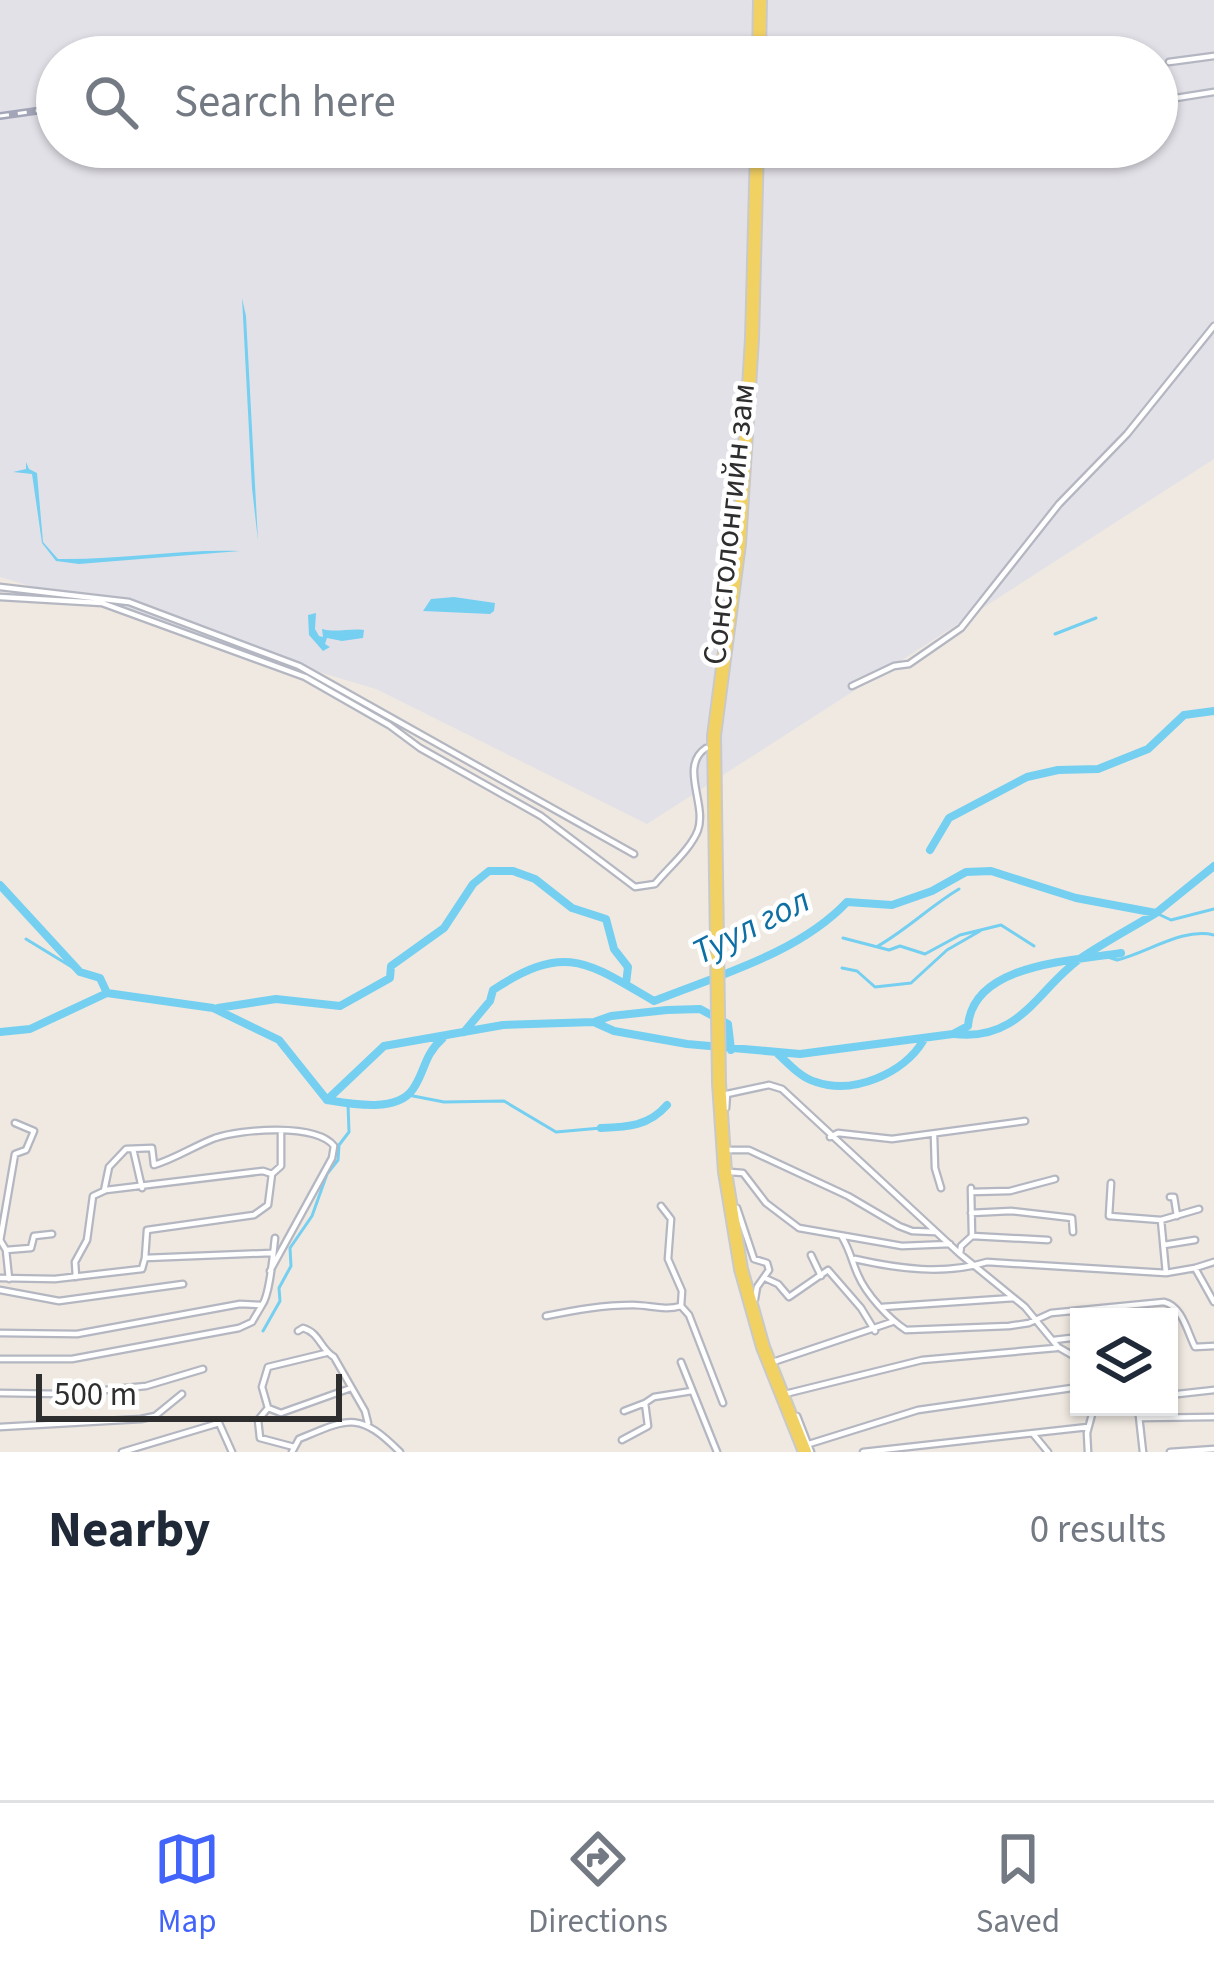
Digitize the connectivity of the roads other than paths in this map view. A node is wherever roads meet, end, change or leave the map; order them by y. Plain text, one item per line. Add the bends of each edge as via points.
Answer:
1 (757, 0) edge
2 (756, 36) edge
3 (1214, 56) edge
4 (1178, 61) edge
5 (1214, 92) edge
6 (1178, 98) edge
7 (753, 168) edge
8 (754, 168) edge
9 (1214, 326) edge
10 (0, 587) edge
11 (0, 596) edge
12 (852, 686) dead end
13 (706, 748) junction
14 (634, 854) dead end
15 (713, 900) junction
16 (716, 1084) junction
17 (1025, 1121) dead end
18 (15, 1123) dead end
19 (281, 1131) junction
20 (934, 1135) junction
21 (830, 1137) junction
22 (758, 1143) dead end
23 (133, 1149) junction
24 (748, 1150) junction
25 (726, 1153) junction
26 (727, 1172) junction
27 (272, 1174) junction
28 (1055, 1179) dead end
29 (1112, 1183) dead end
30 (142, 1188) junction
31 (941, 1188) dead end
32 (104, 1191) junction
33 (1170, 1197) dead end
34 (661, 1206) dead end
35 (1199, 1209) dead end
36 (971, 1213) junction
37 (1177, 1216) junction
38 (1160, 1220) junction
39 (737, 1225) junction
40 (938, 1232) junction
41 (1073, 1232) dead end
42 (52, 1234) dead end
43 (972, 1236) junction
44 (842, 1237) junction
45 (274, 1238) dead end
46 (0, 1240) edge
47 (1048, 1240) dead end
48 (1195, 1240) dead end
49 (950, 1244) junction
50 (1164, 1245) junction
51 (6, 1250) junction
52 (271, 1253) junction
53 (959, 1254) junction
54 (812, 1255) dead end
55 (145, 1258) junction
56 (855, 1259) junction
57 (1214, 1262) edge
58 (977, 1265) junction
59 (1195, 1268) junction
60 (270, 1271) junction
61 (1166, 1273) junction
62 (821, 1276) junction
63 (76, 1277) junction
64 (0, 1278) edge
65 (765, 1278) junction
66 (9, 1279) junction
67 (183, 1284) dead end
68 (0, 1290) edge
69 (1015, 1298) junction
70 (1214, 1302) edge
71 (262, 1305) junction
72 (681, 1306) junction
73 (882, 1306) junction
74 (546, 1316) dead end
75 (1037, 1318) junction
76 (757, 1321) junction
77 (894, 1322) junction
78 (298, 1331) dead end
79 (875, 1331) junction
80 (0, 1333) edge
81 (1070, 1340) edge
82 (1056, 1344) junction
83 (1214, 1346) edge
84 (326, 1353) junction
85 (1070, 1353) edge
86 (0, 1359) edge
87 (681, 1362) dead end
88 (773, 1362) junction
89 (203, 1370) dead end
90 (351, 1388) junction
91 (1070, 1388) edge
92 (692, 1390) junction
93 (1214, 1390) edge
94 (0, 1394) edge
95 (182, 1394) dead end
96 (785, 1394) junction
97 (1178, 1394) edge
98 (646, 1403) junction
99 (723, 1403) dead end
100 (268, 1408) junction
101 (624, 1411) dead end
102 (1091, 1416) edge
103 (1214, 1417) edge
104 (1140, 1418) joint
105 (368, 1424) junction
106 (0, 1426) edge
107 (1088, 1427) junction
108 (1034, 1435) junction
109 (622, 1440) dead end
110 (1214, 1449) edge
111 (293, 1450) edge
112 (806, 1450) edge
113 (397, 1451) edge
114 (122, 1452) edge
115 (232, 1452) edge
116 (717, 1452) edge
117 (865, 1452) edge
118 (1048, 1452) edge
119 (1088, 1452) edge
120 (1143, 1452) edge
121 (1169, 1452) edge

1 - 2 main road
3 - 4 street
5 - 6 street
7 - 13 main road, Сонсголонгийн зам via 743,404
8 - 15 main road, Сонсголонгийн зам via 739,544 714,736
9 - 12 street via 961,628 922,657
10 - 14 street via 129,602 299,666
11 - 13 street via 102,603 305,677 542,815 642,888 655,884 695,836 694,766
13 - 15 main road, Сонсголонгийн зам
15 - 16 main road
16 - 25 main road
16 - 112 main road via 718,1171 734,1265 757,1347
17 - 20 street
18 - 46 street via 34,1131 26,1150 14,1154
19 - 23 street via 215,1138 160,1165 152,1148
19 - 27 street via 280,1166
19 - 60 street via 328,1138 334,1153
20 - 21 street
20 - 31 street
21 - 25 street via 769,1085 727,1094
21 - 40 street
22 - 24 street
23 - 30 street
23 - 32 street via 109,1167
24 - 25 street
24 - 40 street via 912,1232
25 - 26 main road
26 - 39 main road
26 - 44 street via 743,1172 789,1224
27 - 30 street
27 - 55 street via 270,1201 260,1212 147,1230
28 - 36 street via 1010,1191 971,1190
29 - 38 street via 1109,1216
30 - 32 street
32 - 63 street via 93,1196
33 - 37 street
34 - 72 street via 671,1219 668,1259
35 - 37 street
36 - 41 street via 1072,1218
36 - 43 street
37 - 38 street
38 - 50 street
39 - 65 street via 754,1258 766,1263
39 - 76 main road
40 - 49 street
42 - 51 street via 34,1236 31,1248
43 - 47 street
43 - 53 street
44 - 49 street
44 - 56 street
45 - 52 street
46 - 51 street
48 - 50 street
49 - 53 street
50 - 61 street
51 - 66 street
52 - 55 street
52 - 60 street
53 - 58 street
54 - 62 street
55 - 63 street via 142,1269
56 - 58 street via 945,1270
56 - 73 street via 860,1280
57 - 59 street
58 - 61 street
58 - 69 street
59 - 61 street
59 - 70 street
60 - 71 street
62 - 65 street via 789,1297
62 - 79 street via 828,1270
63 - 66 street
64 - 66 street
65 - 76 street via 754,1294
67 - 68 street via 59,1301
69 - 73 street
69 - 75 street
71 - 80 street via 77,1334
71 - 86 street via 239,1328 72,1359
72 - 74 street via 592,1306
72 - 99 street
73 - 77 street
75 - 77 street via 906,1330
75 - 82 street
75 - 83 street via 1164,1302 1180,1313 1195,1347
76 - 88 street
76 - 112 main road
77 - 79 street
78 - 84 street via 315,1333
79 - 88 street
81 - 82 street
82 - 85 street
82 - 96 street via 922,1360
84 - 90 street
84 - 100 street via 268,1367
87 - 92 street
88 - 96 street
89 - 94 street via 146,1386
90 - 100 street via 280,1413
90 - 105 street
91 - 112 street via 918,1410
92 - 98 street
92 - 116 street
93 - 97 street
95 - 106 street via 141,1419
96 - 112 street
98 - 101 street
98 - 109 street via 648,1426
100 - 111 street via 258,1420 260,1438
102 - 107 street
103 - 104 street
104 - 120 street
105 - 111 street via 344,1420 299,1439
105 - 113 street
107 - 108 street
107 - 119 street
108 - 117 street
108 - 118 street
110 - 121 street
114 - 115 street via 218,1423

